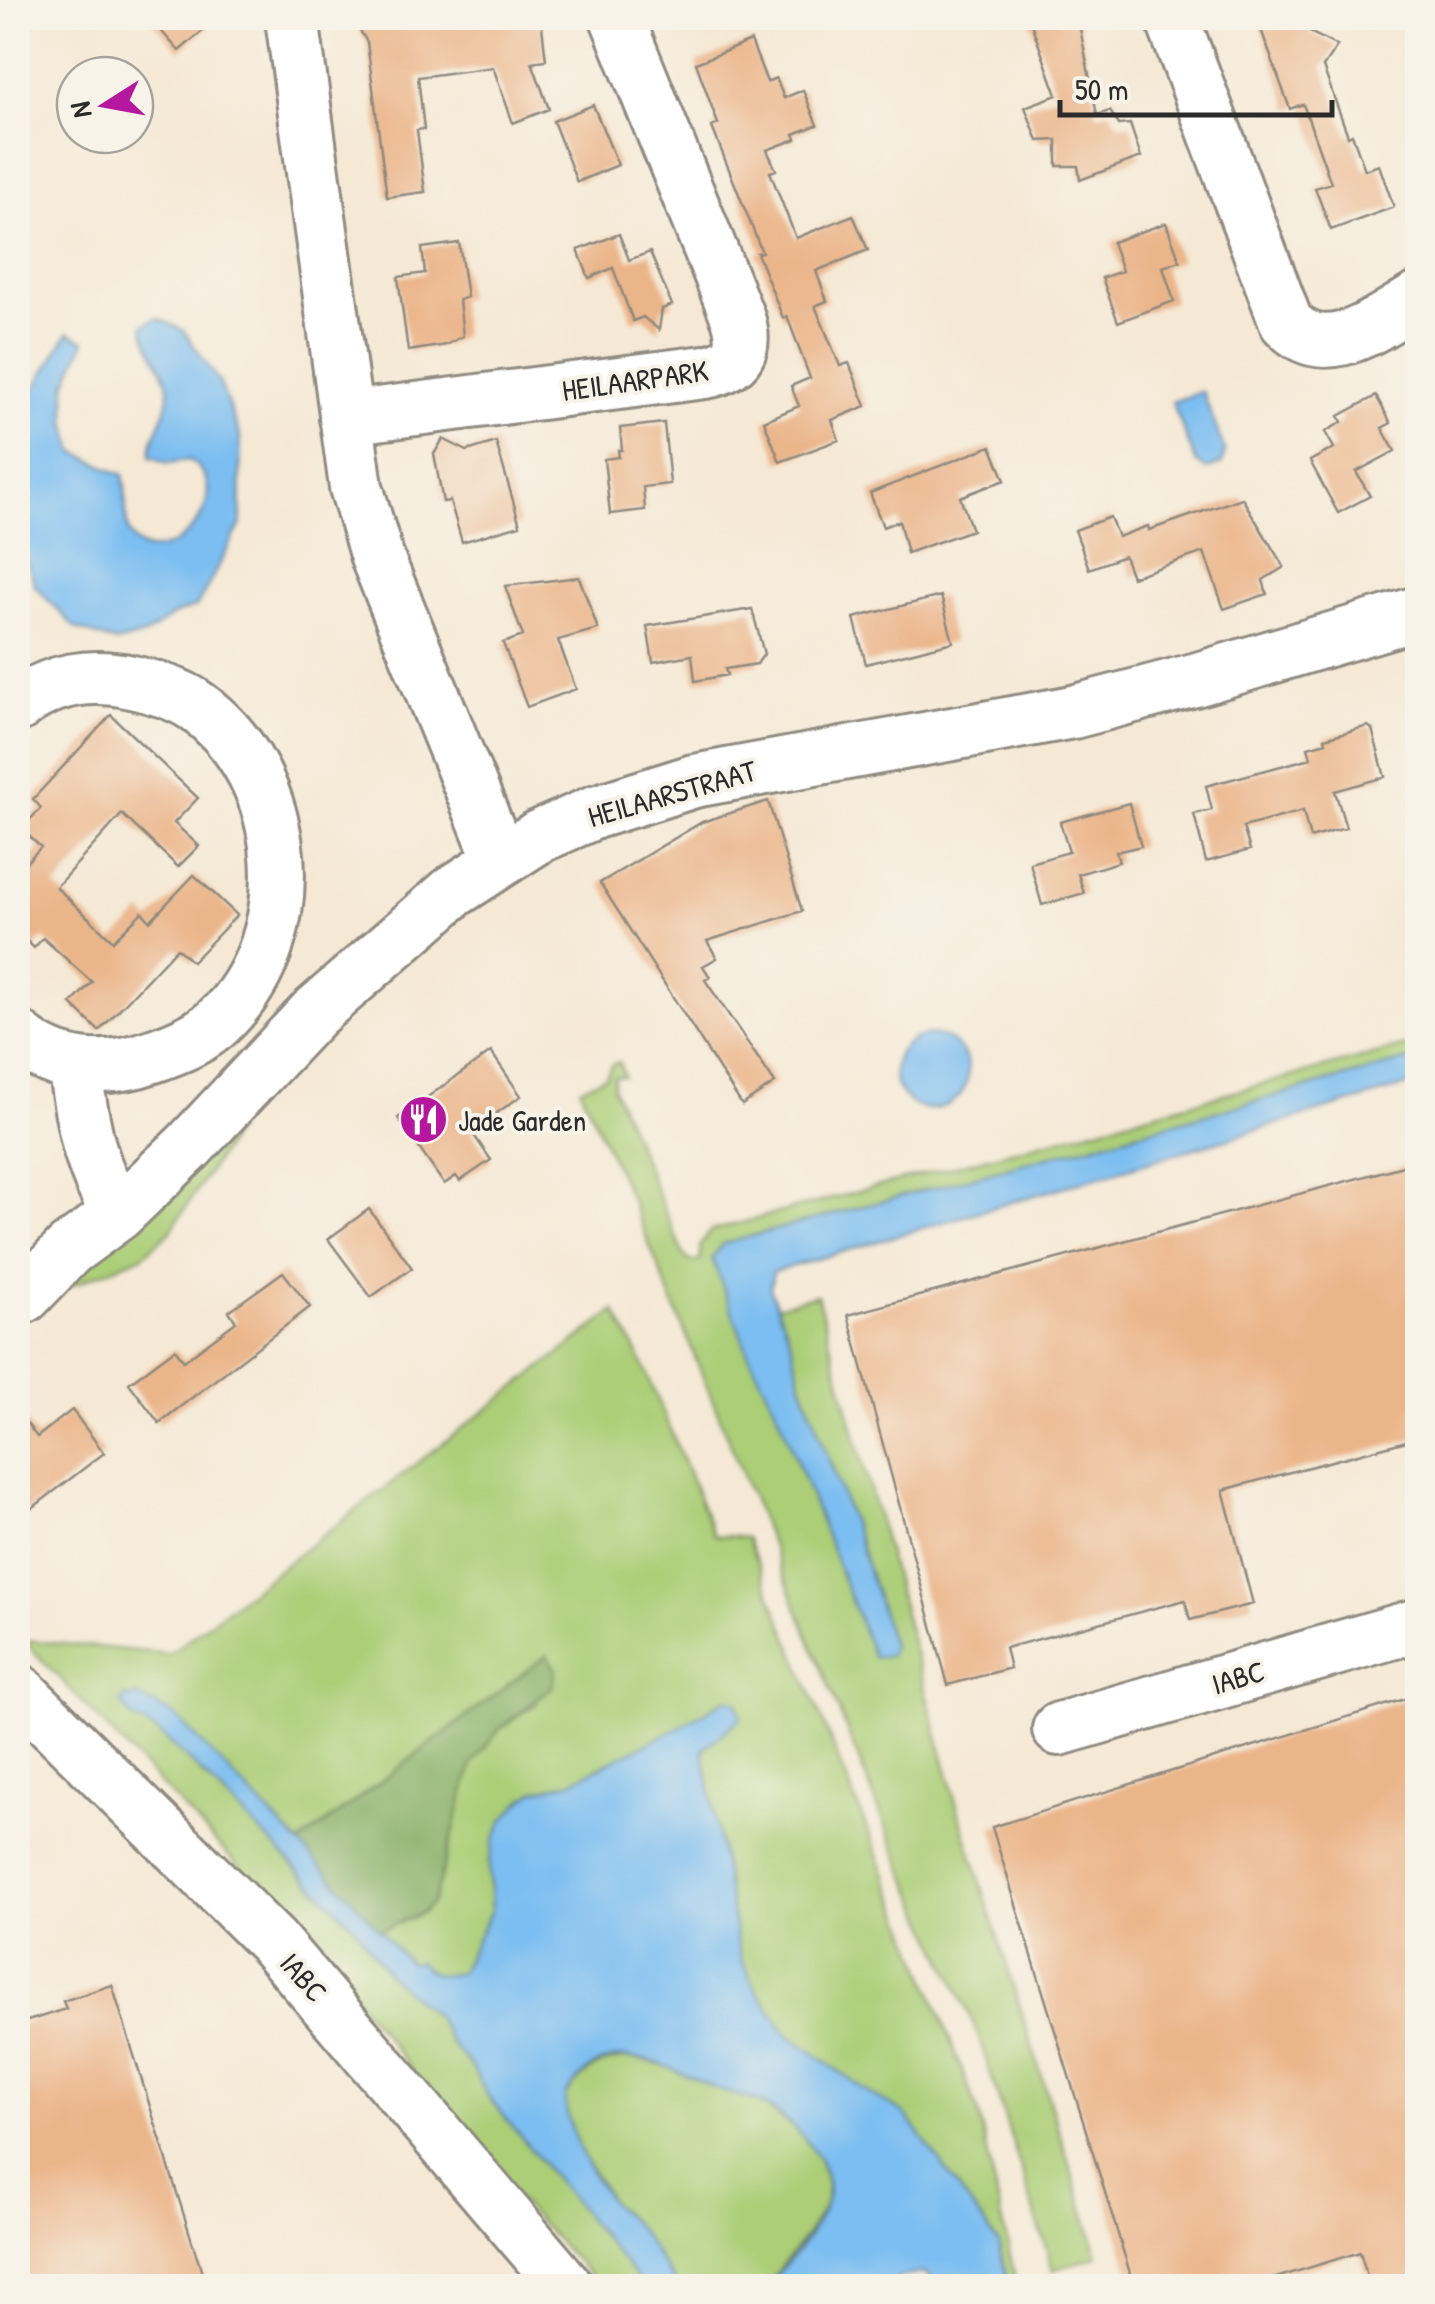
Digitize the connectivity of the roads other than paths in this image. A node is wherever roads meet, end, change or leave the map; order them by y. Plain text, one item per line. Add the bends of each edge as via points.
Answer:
1 (292, 18) edge
2 (617, 18) edge
3 (1172, 18) edge
4 (1418, 299) edge
5 (346, 418) junction
6 (1418, 613) edge
7 (18, 701) edge
8 (500, 858) junction
9 (18, 1037) edge
10 (74, 1066) junction
11 (118, 1214) junction
12 (69, 1250) junction
13 (18, 1267) edge
14 (18, 1300) edge
15 (1418, 1625) edge
16 (18, 1690) edge
17 (18, 1727) edge
18 (1059, 1729) dead end
19 (524, 2286) edge
20 (566, 2286) edge

1 - 5 street
2 - 5 street, HEILAARPARK via 738,318 738,357 726,368 705,372
3 - 4 street via 1286,322 1307,340 1332,342
5 - 8 street via 356,486 377,557
6 - 8 street, HEILAARSTRAAT via 1072,712 694,781 595,812
7 - 10 street via 46,687 107,677 193,704 242,753 264,794 276,846 278,896 269,944 219,1022 180,1047 138,1062
8 - 11 street, HEILAARSTRAAT via 314,1013
9 - 10 street via 32,1050
10 - 11 street via 87,1145
11 - 12 street, HEILAARSTRAAT
12 - 13 street, HEILAARSTRAAT
12 - 14 street, HEILAARSTRAAT
15 - 18 street, IABC
16 - 20 street, IABC via 273,1942
17 - 19 street, IABC via 107,1807 300,2006

